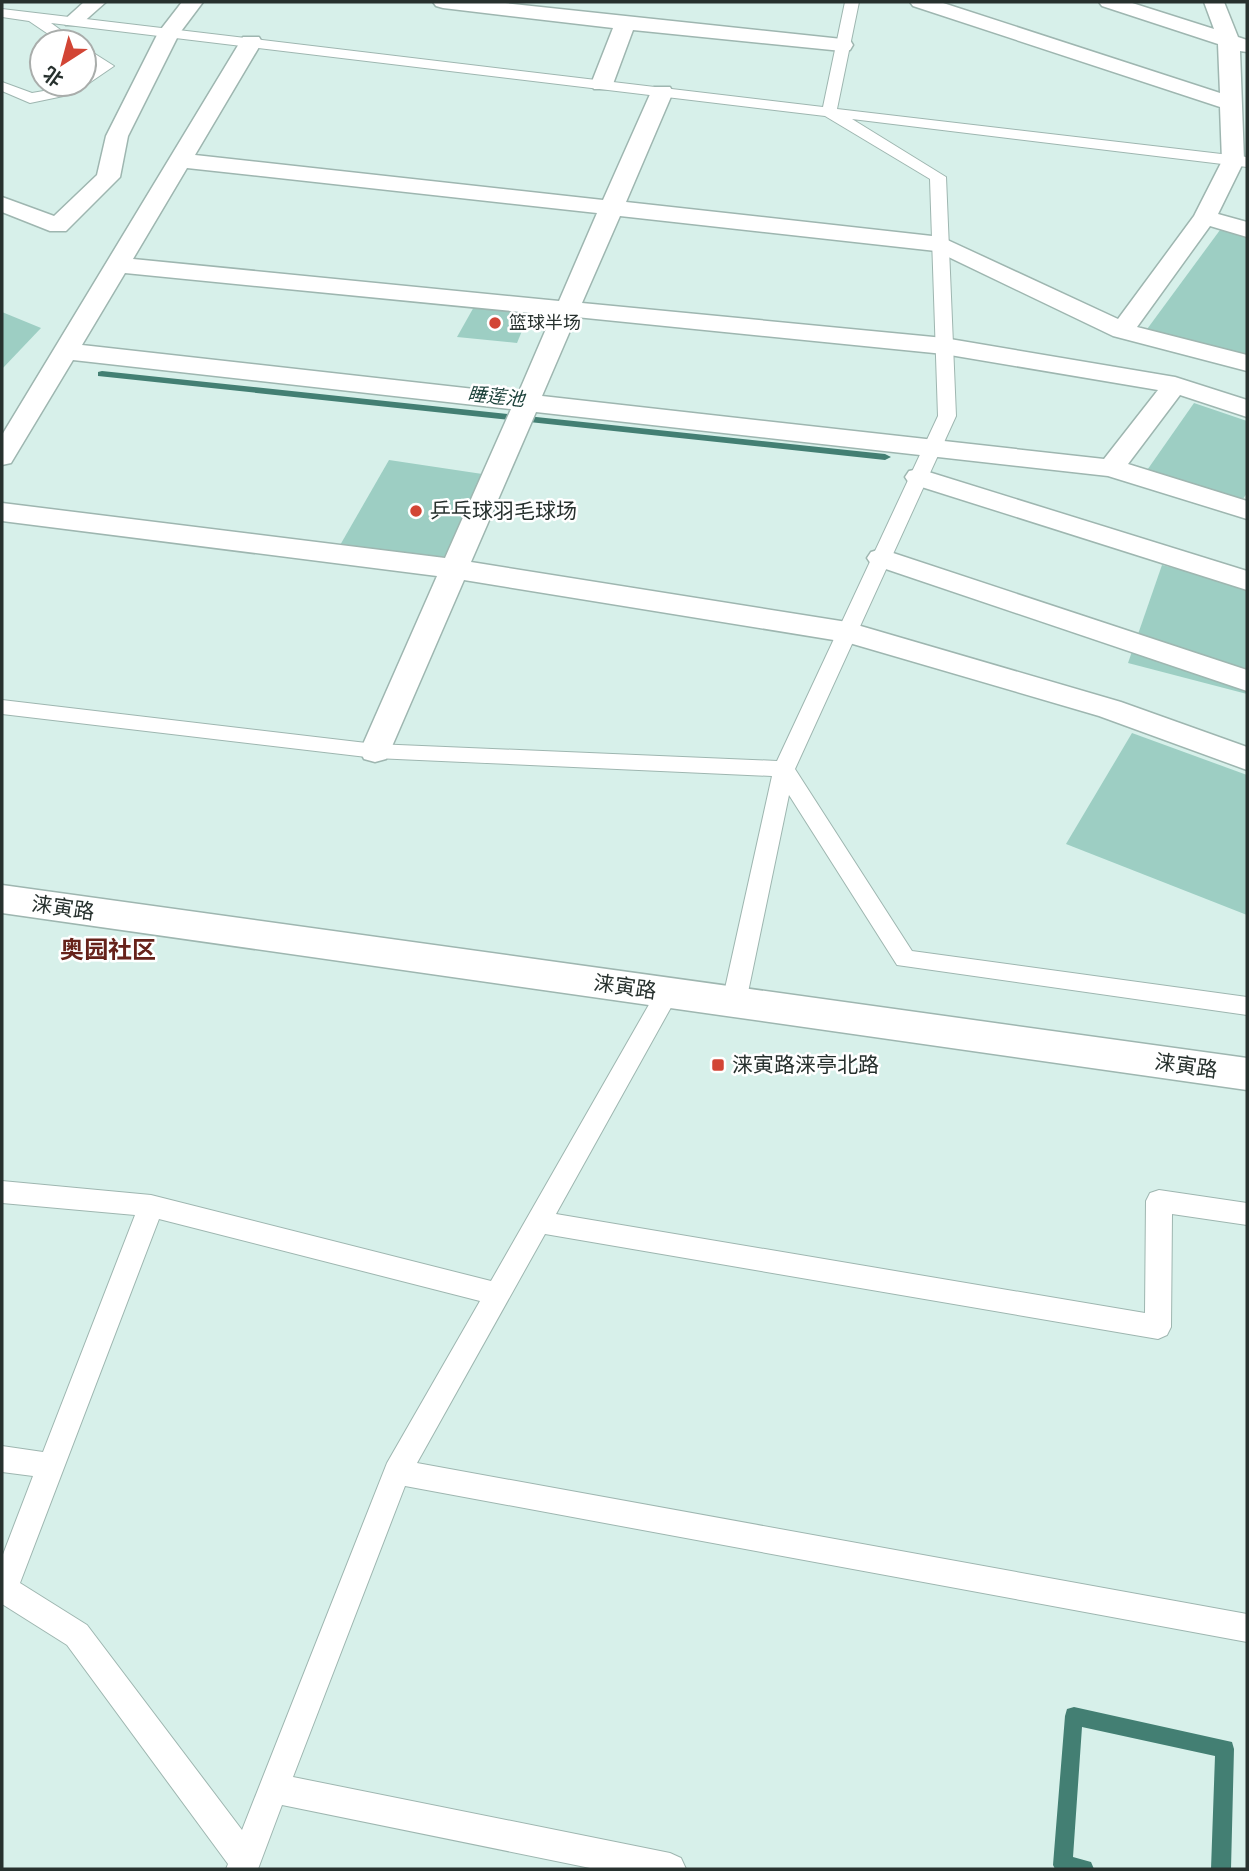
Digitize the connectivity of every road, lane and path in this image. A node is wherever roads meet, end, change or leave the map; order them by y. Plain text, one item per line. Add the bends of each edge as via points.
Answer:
1 (96, 2) edge
2 (193, 2) edge
3 (443, 2) edge
4 (852, 2) edge
5 (920, 2) edge
6 (1109, 2) edge
7 (1214, 2) edge
8 (561, 9) edge
9 (2, 13) edge
10 (625, 23) junction
11 (61, 28) edge
12 (74, 28) edge
13 (98, 32) edge
14 (169, 33) junction
15 (251, 42) junction
16 (1238, 44) edge
17 (842, 45) junction
18 (98, 60) edge
19 (98, 72) edge
20 (602, 84) junction
21 (2, 86) edge
22 (662, 92) junction
23 (28, 96) edge
24 (1231, 104) junction
25 (829, 112) junction
26 (179, 160) junction
27 (1240, 161) edge
28 (2, 204) edge
29 (611, 210) junction
30 (1205, 217) junction
31 (1247, 230) edge
32 (940, 244) junction
33 (117, 265) junction
34 (568, 309) junction
35 (1122, 331) junction
36 (944, 346) junction
37 (65, 351) junction
38 (1247, 363) edge
39 (1175, 385) junction
40 (1247, 409) edge
41 (522, 415) junction
42 (932, 447) junction
43 (2, 457) edge
44 (1111, 468) junction
45 (919, 477) junction
46 (1247, 510) edge
47 (2, 512) edge
48 (881, 558) junction
49 (454, 569) junction
50 (1247, 581) edge
51 (847, 632) junction
52 (1247, 681) edge
53 (2, 707) edge
54 (375, 751) junction
55 (1247, 759) edge
56 (784, 769) junction
57 (2, 899) edge
58 (667, 993) junction
59 (734, 1002) junction
60 (1247, 1006) edge
61 (1247, 1074) edge
62 (2, 1192) edge
63 (150, 1206) junction
64 (1247, 1214) edge
65 (539, 1222) junction
66 (498, 1294) junction
67 (2, 1459) edge
68 (50, 1466) junction
69 (397, 1472) junction
70 (3, 1588) edge
71 (1247, 1628) edge
72 (273, 1788) junction
73 (243, 1865) edge
74 (670, 1869) edge

1 - 12 street
2 - 14 street
3 - 8 street
4 - 17 lane
5 - 24 street
6 - 16 street
7 - 16 street
8 - 10 street
9 - 11 lane via 30,16
10 - 17 street
10 - 20 street
13 - 14 lane
14 - 15 lane
14 - 28 street via 117,136 108,177 58,226
15 - 20 lane
15 - 26 street
16 - 24 street
17 - 25 lane
18 - 19 lane via 107,66
20 - 22 lane
21 - 23 lane
22 - 25 lane
22 - 29 street
24 - 27 street
25 - 27 lane
25 - 32 lane via 938,177
26 - 29 street
26 - 33 street
27 - 30 street
29 - 32 street
29 - 34 street
30 - 31 street
30 - 35 street
32 - 35 street
32 - 36 lane
33 - 34 street
33 - 37 street
34 - 36 street
34 - 41 street
35 - 38 street
36 - 39 street
36 - 42 lane via 947,416
37 - 41 street
37 - 43 street
39 - 40 street
39 - 44 street
41 - 42 street
41 - 49 street
42 - 44 street
42 - 45 lane
44 - 46 street
45 - 48 lane
45 - 50 street
47 - 49 street
48 - 51 lane
48 - 52 street
49 - 51 street
49 - 54 street
51 - 55 street via 1110,709
51 - 56 lane
53 - 54 lane
54 - 56 lane
56 - 59 lane
56 - 60 lane via 905,959
57 - 58 street, 涞寅路
58 - 59 street, 涞寅路
58 - 65 lane
59 - 61 street, 涞寅路
62 - 63 lane
63 - 66 lane
63 - 68 lane
64 - 65 lane via 1159,1201 1158,1327
65 - 66 lane
66 - 69 lane
67 - 68 lane
68 - 70 lane
69 - 71 lane
69 - 72 lane
70 - 73 lane via 77,1635
72 - 73 lane
72 - 74 lane

